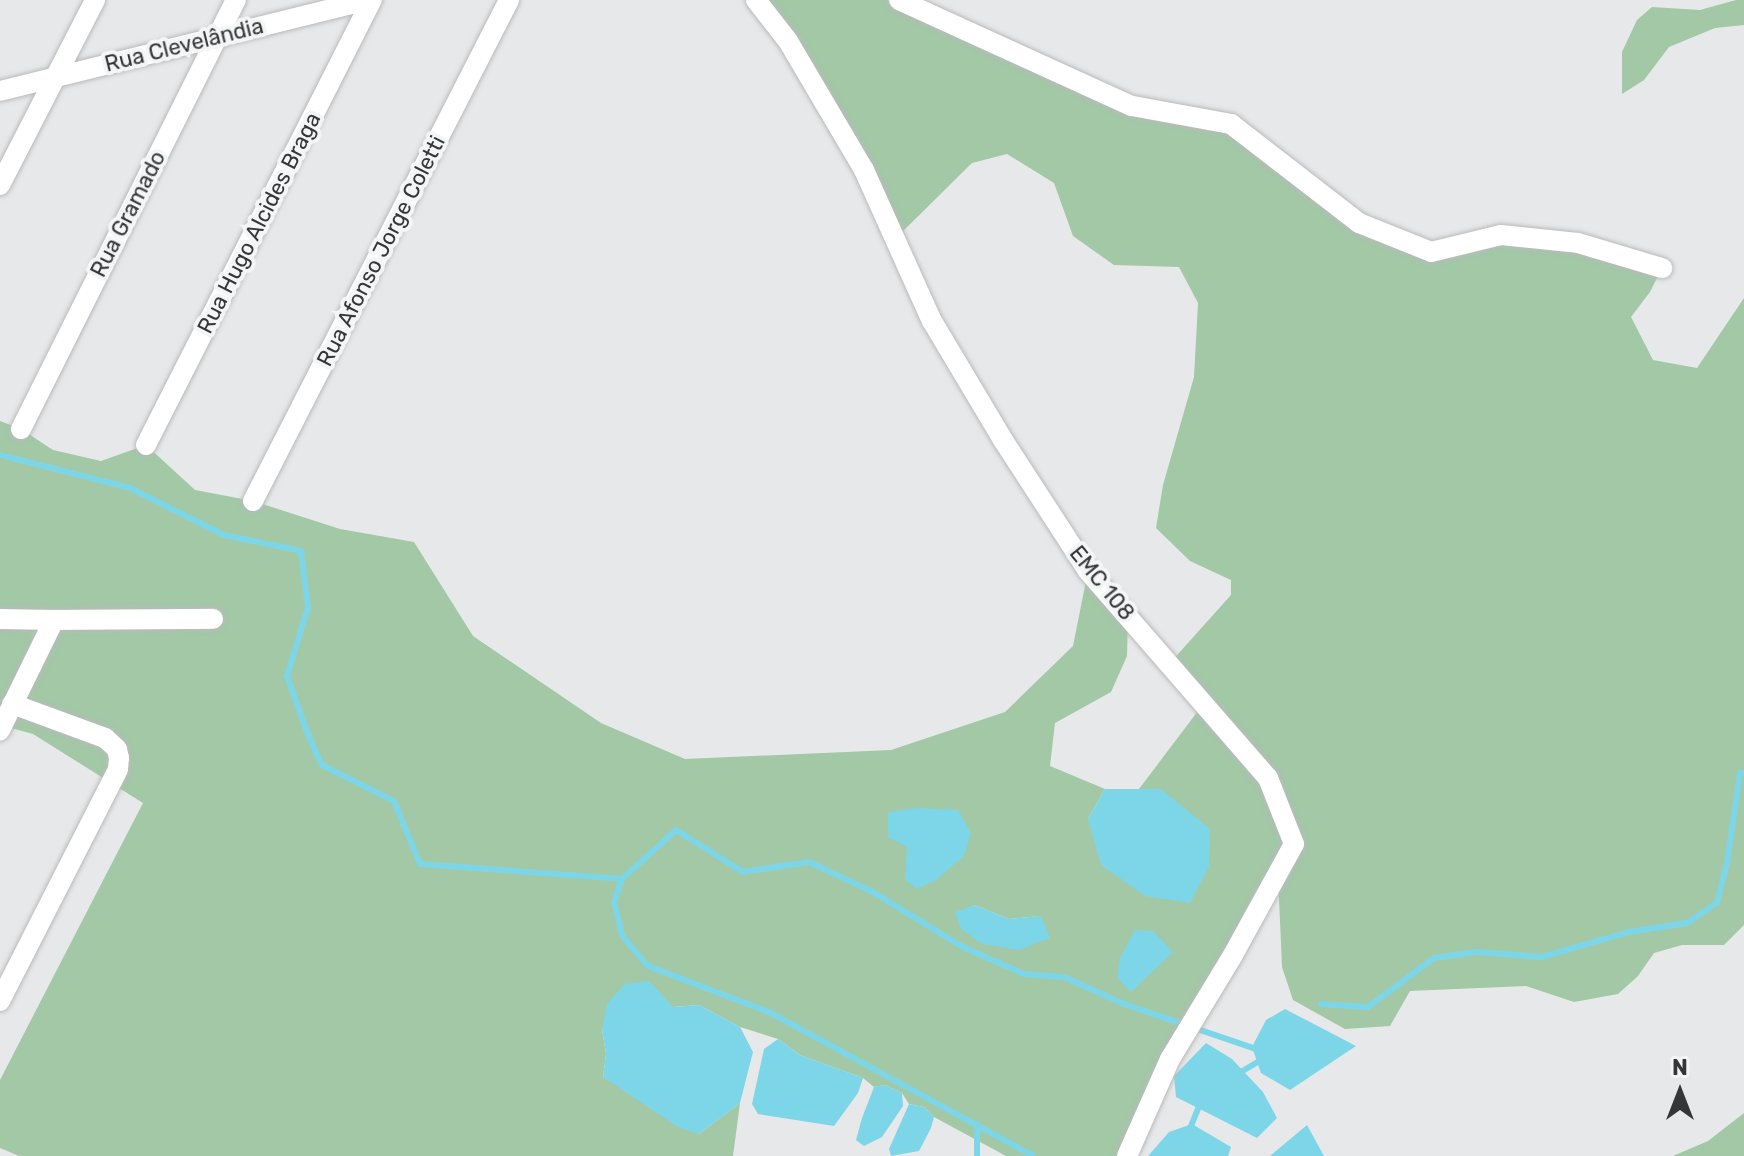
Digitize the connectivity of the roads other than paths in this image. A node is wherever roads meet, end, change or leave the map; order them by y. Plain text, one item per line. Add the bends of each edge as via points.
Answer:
1 (95, 0) edge
2 (236, 0) edge
3 (370, 0) edge
4 (509, 0) edge
5 (756, 0) edge
6 (899, 0) edge
7 (218, 37) junction
8 (58, 76) junction
9 (0, 91) edge
10 (0, 185) edge
11 (1662, 268) dead end
12 (21, 429) dead end
13 (146, 445) dead end
14 (253, 501) dead end
15 (0, 619) edge
16 (213, 619) dead end
17 (54, 620) junction
18 (12, 704) junction
19 (0, 730) edge
20 (0, 1001) edge
21 (1127, 1156) edge

1 - 8 street
2 - 7 street, Rua Gramado
3 - 7 street, Rua Clevelândia
3 - 13 street, Rua Hugo Alcides Braga
4 - 14 street, Rua Afonso Jorge Coletti
5 - 21 street, EMC 108 via 788,41 864,170 932,321 1011,453 1088,571 1268,778 1294,844 1170,1059
6 - 11 street via 1132,106 1231,124 1359,223 1431,252 1501,235 1578,243
7 - 8 street, Rua Clevelândia
7 - 12 street, Rua Gramado
8 - 9 street, Rua Clevelândia
8 - 10 street
15 - 17 street
16 - 17 street
17 - 18 street
18 - 19 street
18 - 20 street via 105,738 119,758

